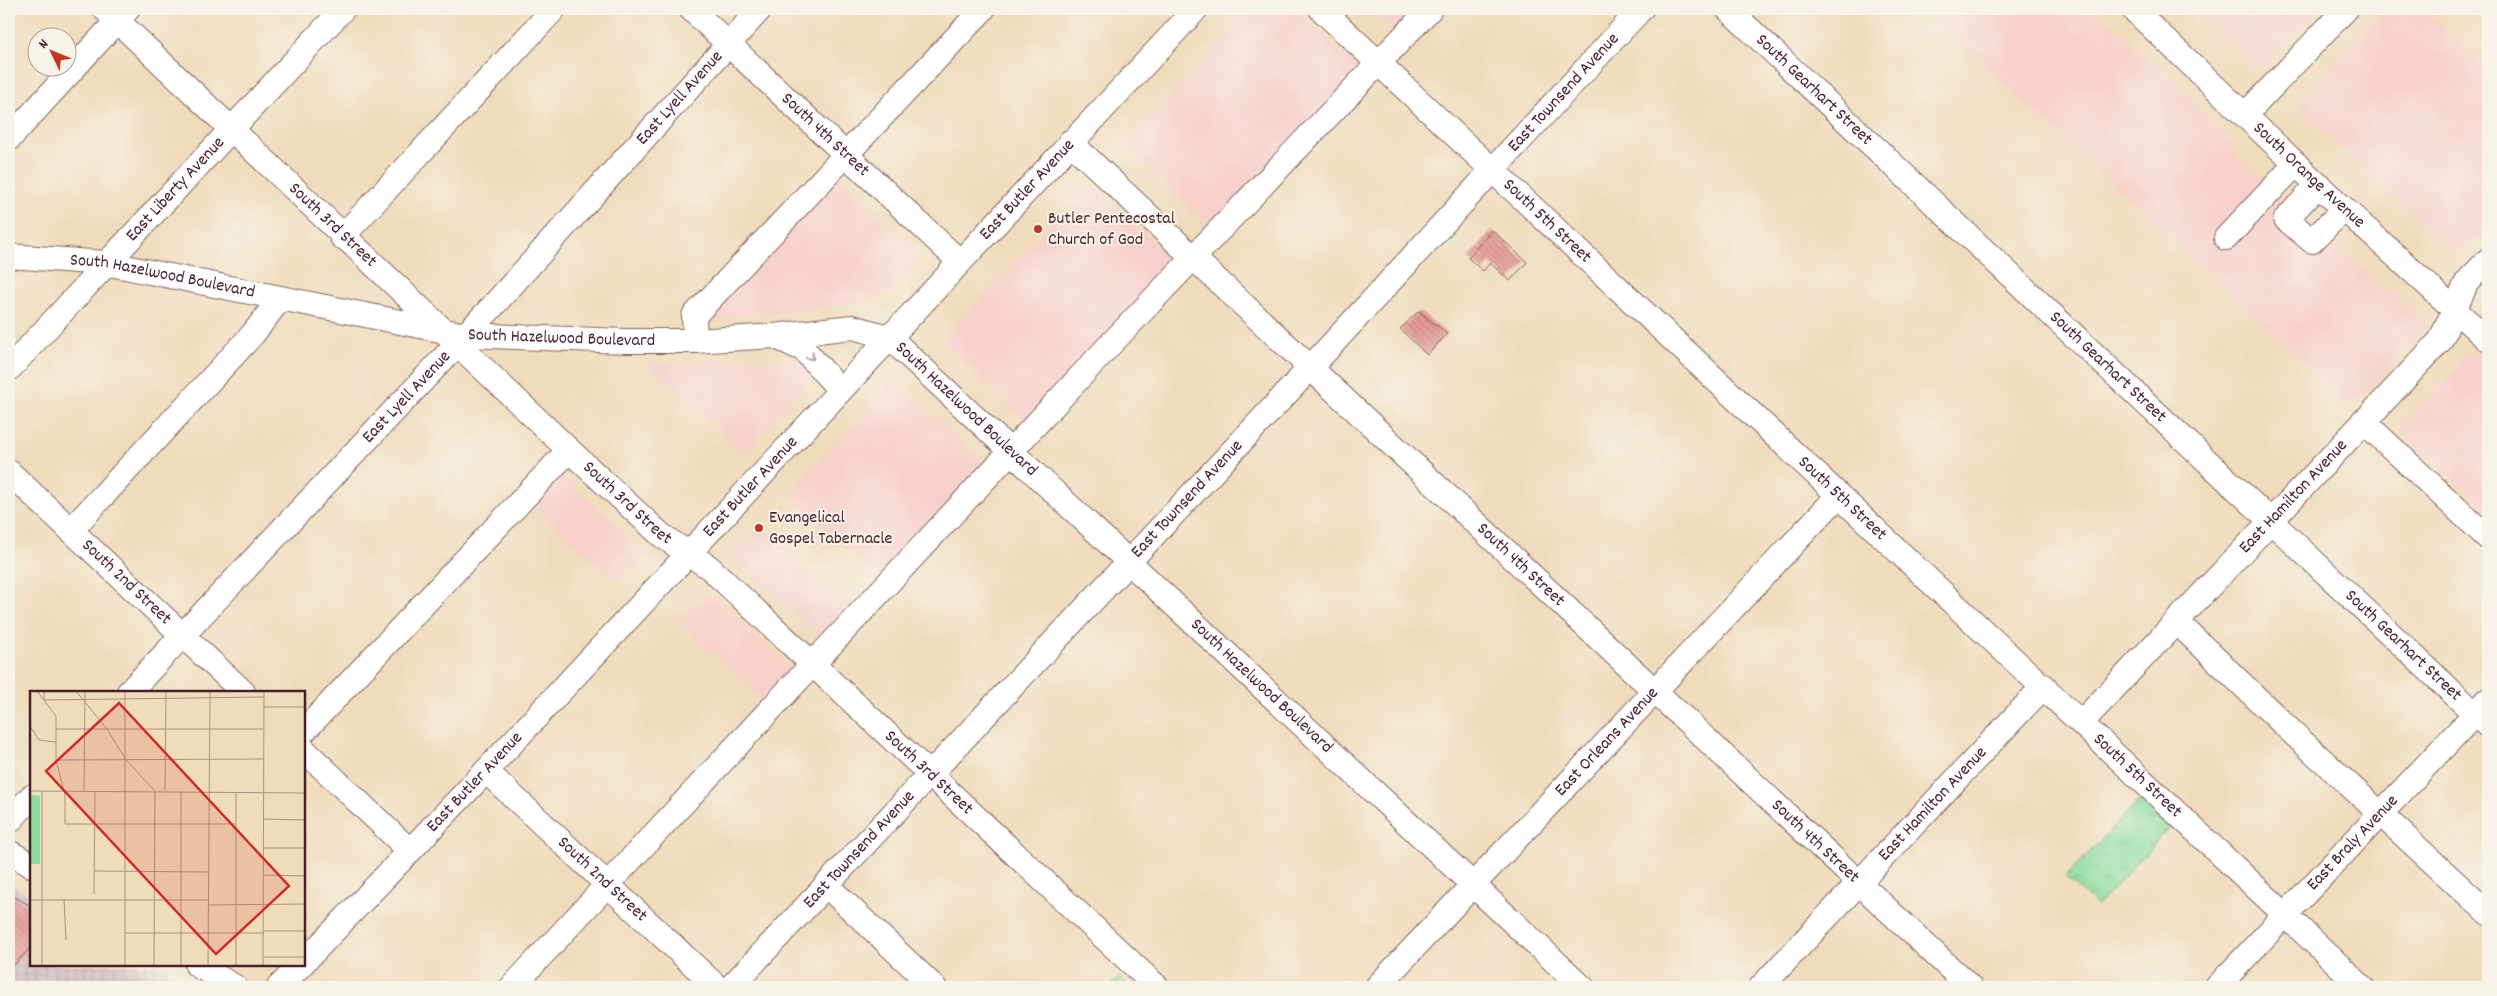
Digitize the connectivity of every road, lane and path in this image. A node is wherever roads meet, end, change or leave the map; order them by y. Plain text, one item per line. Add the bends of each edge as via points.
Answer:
1 (343, 9) edge
2 (554, 9) edge
3 (691, 9) edge
4 (760, 9) edge
5 (983, 9) edge
6 (1196, 9) edge
7 (1322, 9) edge
8 (1430, 9) edge
9 (1641, 9) edge
10 (1728, 9) edge
11 (2346, 9) edge
12 (2144, 12) edge
13 (117, 13) edge
14 (727, 43) junction
15 (1379, 63) junction
16 (2244, 115) junction
17 (232, 130) junction
18 (9, 139) edge
19 (1070, 142) junction
20 (847, 156) junction
21 (2296, 164) junction
22 (1494, 170) junction
23 (2318, 185) junction
24 (2344, 209) junction
25 (342, 236) junction
26 (2226, 238) dead end
27 (9, 256) edge
28 (1194, 258) junction
29 (2488, 260) edge
30 (959, 261) junction
31 (105, 264) junction
32 (280, 299) junction
33 (2455, 311) junction
34 (774, 336) junction
35 (456, 337) junction
36 (888, 337) junction
37 (2488, 340) edge
38 (695, 341) junction
39 (1311, 367) junction
40 (9, 369) edge
41 (840, 390) junction
42 (2364, 421) junction
43 (569, 450) junction
44 (1011, 453) junction
45 (9, 472) edge
46 (1838, 496) junction
47 (2270, 520) junction
48 (71, 530) junction
49 (2488, 538) edge
50 (687, 553) junction
51 (1128, 563) junction
52 (2177, 622) junction
53 (183, 635) junction
54 (813, 665) junction
55 (2044, 686) junction
56 (130, 691) edge
57 (242, 691) edge
58 (1656, 691) junction
59 (2484, 713) edge
60 (2082, 722) junction
61 (305, 730) edge
62 (305, 751) edge
63 (486, 771) junction
64 (930, 774) junction
65 (30, 798) edge
66 (2380, 814) junction
67 (9, 822) edge
68 (410, 851) junction
69 (9, 852) edge
70 (30, 865) edge
71 (1859, 882) junction
72 (608, 885) junction
73 (826, 885) junction
74 (1473, 885) junction
75 (2488, 913) edge
76 (2284, 915) junction
77 (305, 961) edge
78 (199, 966) edge
79 (300, 966) edge
80 (236, 987) edge
81 (279, 987) edge
82 (512, 987) edge
83 (717, 987) edge
84 (731, 987) edge
85 (934, 987) edge
86 (1157, 987) edge
87 (1377, 987) edge
88 (1582, 987) edge
89 (1761, 987) edge
90 (1970, 987) edge
91 (2217, 987) edge
92 (2362, 987) edge

1 - 17 street, East Liberty Avenue
2 - 25 street
3 - 14 street, South 4th Street
4 - 14 street, East Lyell Avenue
5 - 20 street
6 - 19 street, East Butler Avenue
7 - 15 street, South 5th Street
8 - 15 street
9 - 22 street, East Townsend Avenue
10 - 47 street, South Gearhart Street
11 - 16 street
12 - 16 street, South Orange Avenue
13 - 17 street, South 3rd Street
13 - 18 street
14 - 20 street, South 4th Street
14 - 35 street, East Lyell Avenue
15 - 22 street, South 5th Street
15 - 28 street
16 - 21 street, South Orange Avenue
17 - 25 street, South 3rd Street
17 - 31 street, East Liberty Avenue
19 - 28 street, South 4th Street
19 - 30 street, East Butler Avenue
20 - 30 street, South 4th Street
20 - 38 street via 694,316
21 - 23 street, South Orange Avenue
21 - 26 street
22 - 39 street, East Townsend Avenue
22 - 46 street, South 5th Street
23 - 24 street, South Orange Avenue
23 - 24 street via 2286,219 2312,241
24 - 33 street, South Orange Avenue
25 - 35 street, South 3rd Street
27 - 31 street, South Hazelwood Boulevard
28 - 39 street, South 4th Street
28 - 44 street
29 - 33 street, East Hamilton Avenue via 2467,282
30 - 36 street, East Butler Avenue
31 - 32 street, South Hazelwood Boulevard
31 - 40 street, East Liberty Avenue
32 - 35 street, South Hazelwood Boulevard
32 - 48 street via 254,334
33 - 37 street, South Orange Avenue
33 - 42 street, East Hamilton Avenue via 2440,341
34 - 36 street, South Hazelwood Boulevard via 852,327
34 - 38 street, South Hazelwood Boulevard
34 -> 41 street via 804,350
35 - 38 street, South Hazelwood Boulevard
35 - 43 street, South 3rd Street
35 - 53 street, East Lyell Avenue
36 - 41 street, East Butler Avenue
36 - 44 street, South Hazelwood Boulevard
39 - 51 street, East Townsend Avenue
39 - 58 street, South 4th Street
41 - 50 street, East Butler Avenue
42 - 47 street, East Hamilton Avenue
42 - 49 street
43 - 50 street, South 3rd Street via 661,535
43 - 61 street
44 - 51 street, South Hazelwood Boulevard
44 - 54 street
45 - 48 street, South 2nd Street
46 - 55 street, South 5th Street
46 - 58 street, East Orleans Avenue
47 - 52 street, East Hamilton Avenue
47 - 59 street, South Gearhart Street
48 - 53 street, South 2nd Street
50 - 54 street, South 3rd Street via 710,568
50 - 63 street, East Butler Avenue
51 - 64 street, East Townsend Avenue
51 - 74 street, South Hazelwood Boulevard
52 - 60 street, East Hamilton Avenue
52 - 66 street
53 - 56 street, East Lyell Avenue
53 - 57 street, South 2nd Street
54 - 64 street, South 3rd Street
54 - 72 street
55 - 60 street, South 5th Street
55 - 71 street, East Hamilton Avenue
58 - 71 street, South 4th Street
58 - 74 street, East Orleans Avenue
59 - 66 street, East Braly Avenue
60 - 76 street, South 5th Street
62 - 68 street
63 - 68 street, East Butler Avenue
63 - 72 street, South 2nd Street
64 - 73 street, East Townsend Avenue
64 - 86 street, South 3rd Street
65 - 67 street
66 - 75 street
66 - 76 street, East Braly Avenue
68 - 77 street, East Butler Avenue
69 - 70 street
71 - 89 street, East Hamilton Avenue
71 - 90 street, South 4th Street
72 - 82 street
72 - 83 street, South 2nd Street
73 - 84 street, East Townsend Avenue
73 - 85 street
74 - 87 street, East Orleans Avenue
74 - 88 street, South Hazelwood Boulevard
76 - 91 street, East Braly Avenue
76 - 92 street, South 5th Street
78 - 80 street
79 - 81 street

